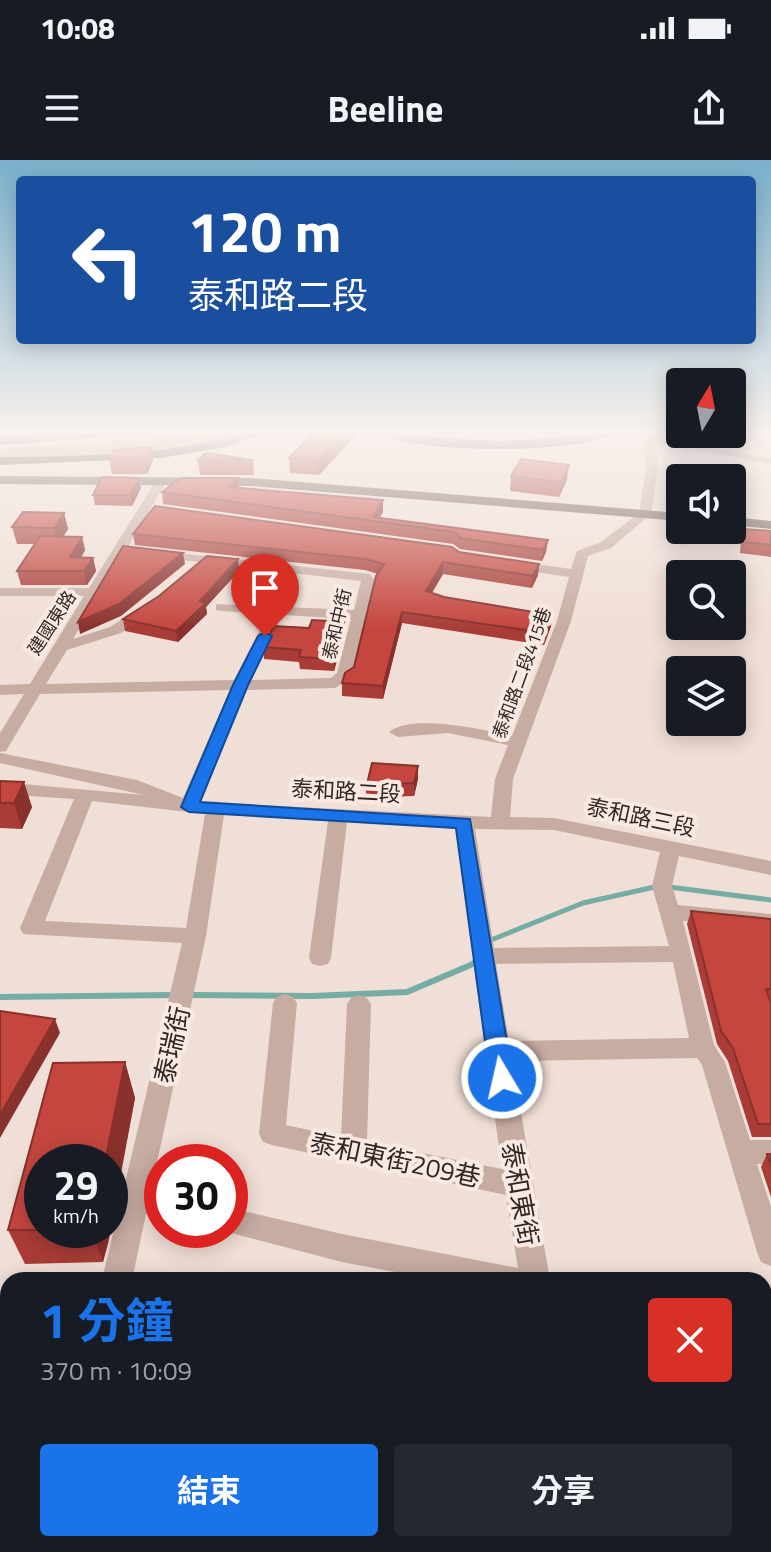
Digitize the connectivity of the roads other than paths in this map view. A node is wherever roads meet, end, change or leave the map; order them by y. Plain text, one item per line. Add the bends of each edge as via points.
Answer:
1 (155, 499) edge
2 (447, 499) edge
3 (645, 499) edge
4 (641, 517) junction
5 (666, 517) edge
6 (666, 521) edge
7 (746, 522) edge
8 (771, 525) edge
9 (746, 530) edge
10 (771, 533) edge
11 (121, 550) junction
12 (205, 558) junction
13 (503, 563) edge
14 (575, 574) junction
15 (183, 577) edge
16 (0, 592) edge
17 (96, 592) junction
18 (151, 605) edge
19 (221, 607) dead end
20 (277, 611) junction
21 (359, 615) junction
22 (61, 646) junction
23 (240, 685) junction
24 (0, 690) edge
25 (33, 690) junction
26 (398, 732) dead end
27 (518, 742) junction
28 (0, 747) edge
29 (0, 758) edge
30 (0, 788) edge
31 (85, 794) junction
32 (189, 807) junction
33 (216, 807) junction
34 (338, 815) junction
35 (464, 823) junction
36 (500, 823) junction
37 (671, 848) junction
38 (771, 868) edge
39 (670, 912) junction
40 (771, 922) edge
41 (195, 936) junction
42 (482, 949) junction
43 (682, 954) junction
44 (320, 958) dead end
45 (285, 1003) dead end
46 (359, 1004) dead end
47 (703, 1048) junction
48 (498, 1051) junction
49 (159, 1144) edge
50 (354, 1151) junction
51 (743, 1152) junction
52 (771, 1152) edge
53 (518, 1185) junction
54 (144, 1216) edge
55 (248, 1225) edge
56 (771, 1252) edge
57 (120, 1272) edge
58 (470, 1272) edge
59 (534, 1272) edge

1 - 11 street, 建國東路
2 - 4 main road
3 - 4 street
4 - 5 main road
4 - 6 main road
4 - 14 street, 泰和路二段415巷 via 606,545 582,554
7 - 8 main road
9 - 10 main road
11 - 12 street, 泰和中街
11 - 17 street, 建國東路
12 - 15 street
12 - 21 street, 泰和中街 via 365,577
13 - 14 street
14 - 27 street, 泰和路二段415巷
16 - 17 street
17 - 22 street, 建國東路
18 - 22 street via 117,630
19 - 20 street
20 - 21 street
20 - 23 street
21 - 23 street, 泰和中街 via 345,675 335,683
22 - 25 street, 建國東路
23 - 25 street, 泰和中街
23 - 32 street
24 - 25 street, 泰和中街
25 - 28 street, 建國東路
26 - 27 street via 448,728
27 - 36 street, 泰和路二段415巷 via 504,779
29 - 32 street, 泰和路二段 via 137,786
30 - 31 street, 泰和路二段
31 - 32 street, 泰和路二段
31 - 41 street via 31,928
32 - 33 street, 泰和路二段
33 - 34 street, 泰和路二段
33 - 41 street, 泰瑞街
34 - 35 street, 泰和路二段
34 - 44 street
35 - 36 street, 泰和路二段
35 - 42 street, 泰和東街
36 - 37 street, 泰和路三段 via 554,824
37 - 38 street, 泰和路三段
37 - 39 street via 662,886
39 - 40 street
39 - 43 street
41 - 49 street, 泰瑞街
42 - 43 street
42 - 48 street, 泰和東街
43 - 47 street
45 - 50 street, 泰和東街209巷 via 272,1134
46 - 50 street
47 - 48 street
47 - 51 street via 713,1062
48 - 53 street, 泰和東街
50 - 53 street, 泰和東街209巷
51 - 52 street
51 - 56 street
53 - 59 street, 泰和東街
54 - 57 street, 泰瑞街
55 - 58 street

